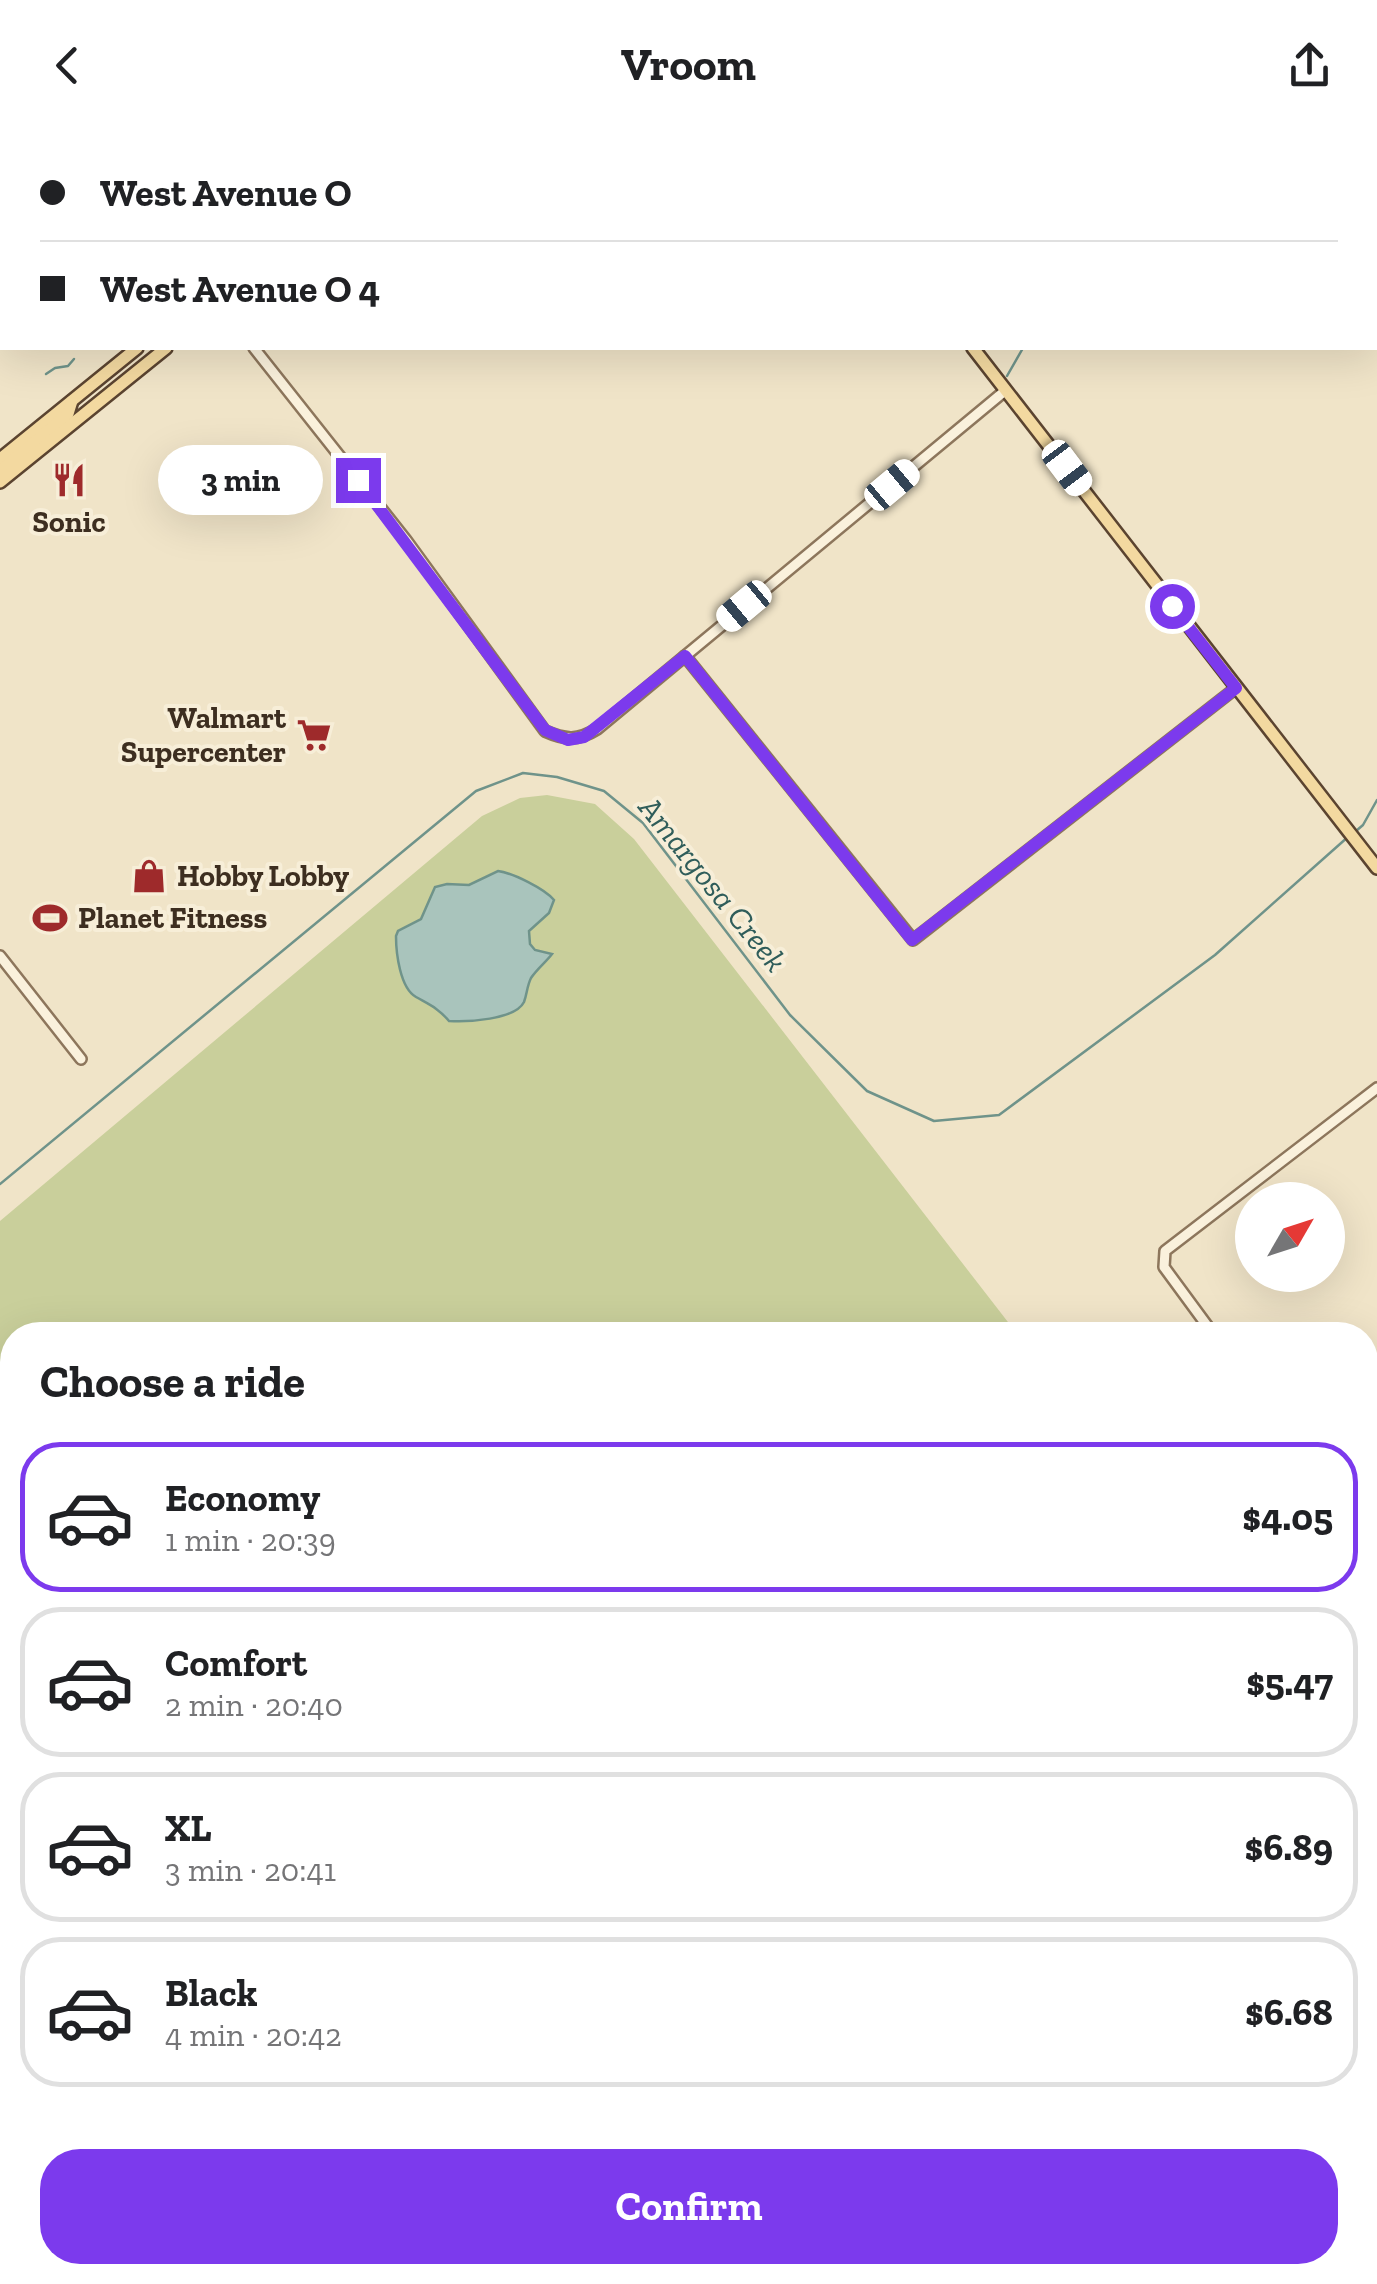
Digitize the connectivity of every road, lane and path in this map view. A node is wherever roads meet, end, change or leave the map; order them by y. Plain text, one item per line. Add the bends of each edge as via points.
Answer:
1 (135, 350) edge
2 (164, 350) edge
3 (256, 350) edge
4 (975, 350) edge
5 (1006, 390) junction
6 (72, 401) junction
7 (0, 460) edge
8 (0, 482) edge
9 (685, 656) junction
10 (1236, 688) junction
11 (1377, 868) edge
12 (0, 956) edge
13 (81, 1060) dead end
14 (1377, 1088) edge
15 (1204, 1322) edge

1 - 6 main road
2 - 8 main road
3 - 9 street via 545,730 568,740 584,737
4 - 5 main road
5 - 9 street
5 - 10 main road
6 - 7 main road
6 - 8 main road via 68,414 1,470
9 - 10 street via 912,940
10 - 11 main road
12 - 13 street
14 - 15 street via 1165,1251 1164,1267

